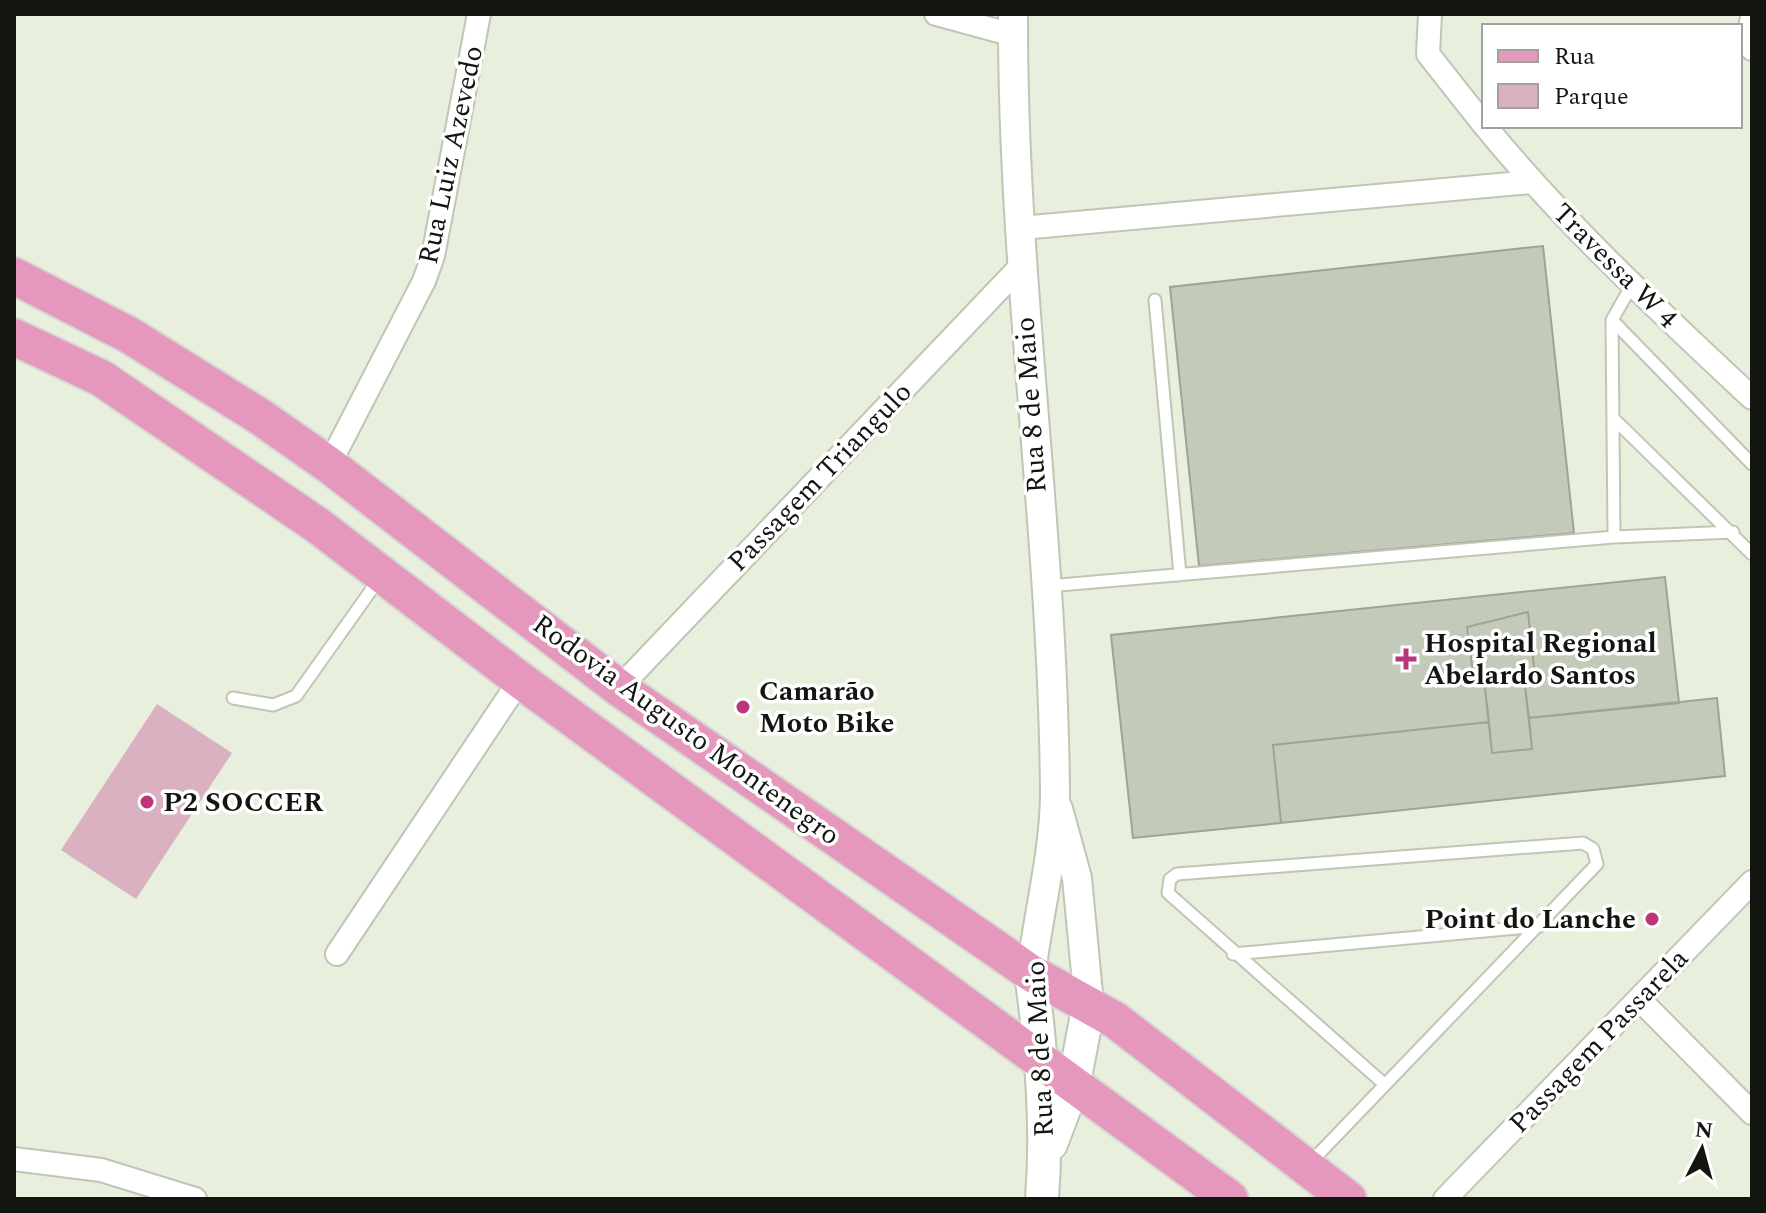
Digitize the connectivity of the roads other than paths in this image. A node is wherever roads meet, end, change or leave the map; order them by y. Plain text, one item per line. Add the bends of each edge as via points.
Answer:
1 (479, 14) edge
2 (936, 14) edge
3 (1430, 14) edge
4 (1752, 18) edge
5 (1013, 25) edge
6 (1752, 49) edge
7 (1482, 122) edge
8 (1486, 128) edge
9 (1531, 182) junction
10 (1021, 228) junction
11 (1021, 266) junction
12 (14, 276) edge
13 (1632, 285) junction
14 (1155, 300) dead end
15 (1612, 320) junction
16 (129, 335) junction
17 (14, 337) edge
18 (101, 378) junction
19 (1752, 398) edge
20 (1614, 419) junction
21 (1752, 464) edge
22 (329, 465) junction
23 (1733, 532) junction
24 (1614, 537) junction
25 (1752, 554) edge
26 (382, 575) junction
27 (1180, 575) junction
28 (1045, 586) junction
29 (520, 680) junction
30 (619, 688) junction
31 (233, 698) dead end
32 (1055, 796) junction
33 (1752, 882) edge
34 (1540, 926) junction
35 (337, 954) dead end
36 (1233, 954) junction
37 (1031, 973) junction
38 (1640, 1000) junction
39 (1089, 1004) junction
40 (1042, 1059) junction
41 (1074, 1083) junction
42 (1383, 1083) junction
43 (1752, 1113) edge
44 (14, 1159) edge
45 (1046, 1159) junction
46 (1306, 1167) junction
47 (195, 1199) edge
48 (1042, 1199) edge
49 (1230, 1199) edge
50 (1348, 1199) edge
51 (1445, 1199) edge

1 - 22 street, Rua Luiz Azevedo via 433,256
2 - 5 street
3 - 7 street, Travessa W 4 via 1428,54
4 - 6 street via 1747,40
5 - 10 street, Rua 8 de Maio
8 - 9 street, Travessa W 4
9 - 10 street
9 - 13 street, Travessa W 4
10 - 11 street, Rua 8 de Maio
11 - 28 street, Rua 8 de Maio
11 - 30 street, Passagem Triangulo
12 - 16 main road, Rodovia Augusto Montenegro
13 - 15 lane
13 - 19 street, Travessa W 4
14 - 27 lane
15 - 20 lane
15 - 21 lane
16 - 18 main road
16 - 22 main road, Rodovia Augusto Montenegro
17 - 18 main road, Rodovia Augusto Montenegro
18 - 26 main road, Rodovia Augusto Montenegro
20 - 23 lane
20 - 24 lane
22 - 30 main road, Rodovia Augusto Montenegro
23 - 24 lane
23 - 25 lane
24 - 27 lane
26 - 29 main road, Rodovia Augusto Montenegro
26 - 31 lane via 296,696 273,705
27 - 28 lane
28 - 32 street, Rua 8 de Maio
29 - 35 street
29 - 40 main road, Rodovia Augusto Montenegro
30 - 37 main road, Rodovia Augusto Montenegro
32 - 37 street, Rua 8 de Maio
32 - 39 street, Rua 8 de Maio via 1077,878
33 - 38 street, Passagem Passarela
34 - 36 lane
34 - 36 lane via 1597,864 1593,849 1583,843 1177,874 1170,879 1168,893
34 - 42 lane
36 - 42 lane
37 - 39 main road, Rodovia Augusto Montenegro
37 - 40 main road, Rua 8 de Maio
38 - 43 street
38 - 51 street, Passagem Passarela
39 - 41 main road, Rua 8 de Maio
39 - 46 main road, Rodovia Augusto Montenegro
40 - 41 main road, Rodovia Augusto Montenegro
40 - 45 main road, Rua 8 de Maio
41 - 45 main road, Rua 8 de Maio
41 - 49 main road, Rodovia Augusto Montenegro
42 - 46 lane
44 - 47 street via 101,1170
45 - 48 main road, Rua 8 de Maio
46 - 50 main road, Rodovia Augusto Montenegro

